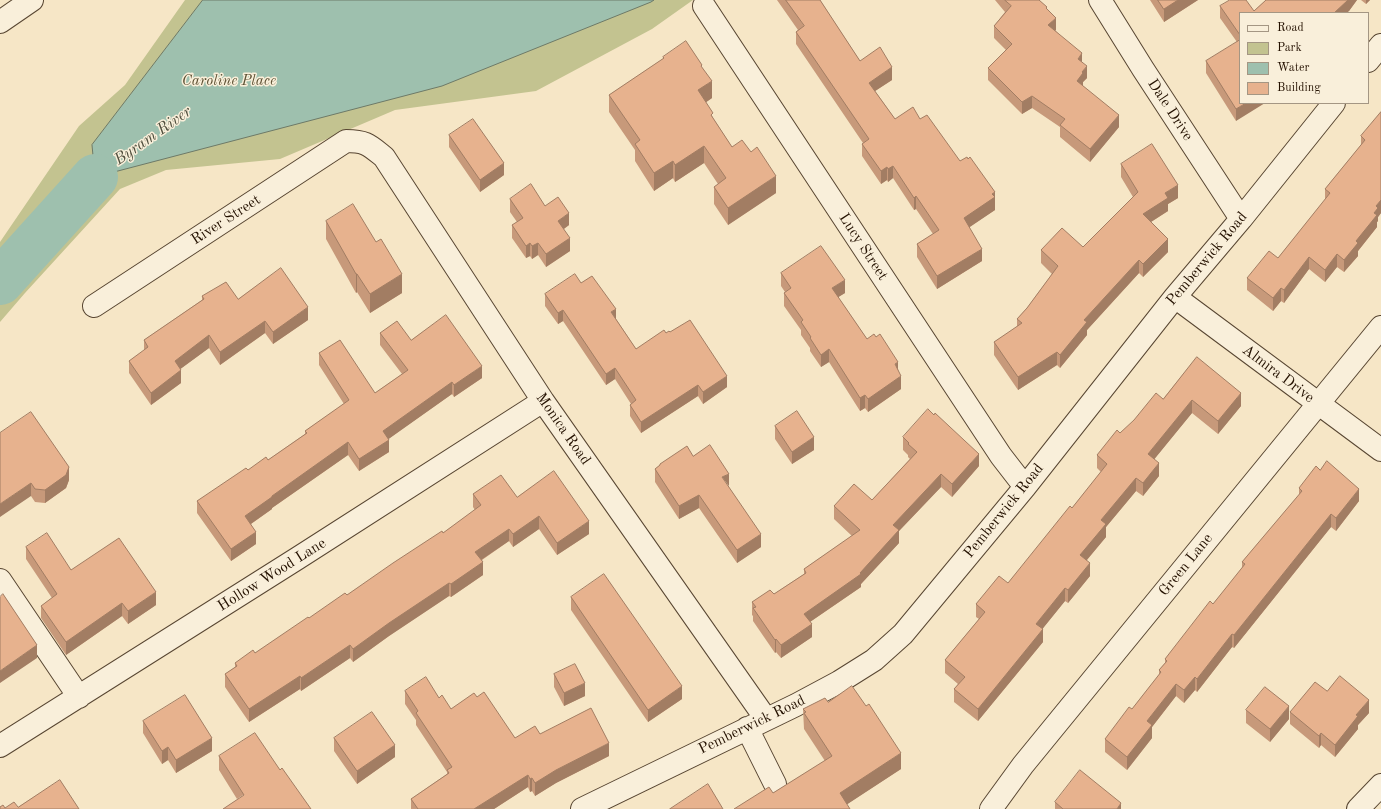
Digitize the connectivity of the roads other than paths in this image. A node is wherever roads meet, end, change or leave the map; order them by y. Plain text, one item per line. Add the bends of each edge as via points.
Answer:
1 (32, 0) edge
2 (1100, 0) edge
3 (704, 6) dead end
4 (0, 22) edge
5 (1381, 45) edge
6 (1369, 60) edge
7 (1333, 104) edge
8 (360, 141) joint
9 (1241, 219) junction
10 (1175, 297) junction
11 (94, 306) dead end
12 (1381, 327) edge
13 (543, 401) junction
14 (1318, 403) junction
15 (1381, 450) edge
16 (1025, 487) junction
17 (0, 580) edge
18 (79, 697) junction
19 (756, 723) junction
20 (0, 746) edge
21 (776, 784) dead end
22 (1381, 785) edge
23 (992, 807) edge
24 (582, 809) edge
25 (1358, 809) edge

1 - 4 street
2 - 9 street, Dale Drive
3 - 16 street, Lucy Street via 1001,456
5 - 6 street
7 - 9 street, Pemberwick Road
8 - 11 street, River Street via 346,142
8 - 13 street, Monica Road via 384,157
9 - 10 street, Pemberwick Road
10 - 14 street, Almira Drive
10 - 16 street, Pemberwick Road
12 - 14 street, Green Lane
13 - 18 street, Hollow Wood Lane
13 - 19 street, Monica Road
14 - 15 street, Almira Drive
14 - 23 street, Green Lane via 1028,759
16 - 19 street, Pemberwick Road via 903,634 880,655 839,682
17 - 18 street
18 - 20 street, Hollow Wood Lane
19 - 21 street, Monica Road
19 - 24 street, Pemberwick Road
22 - 25 street

